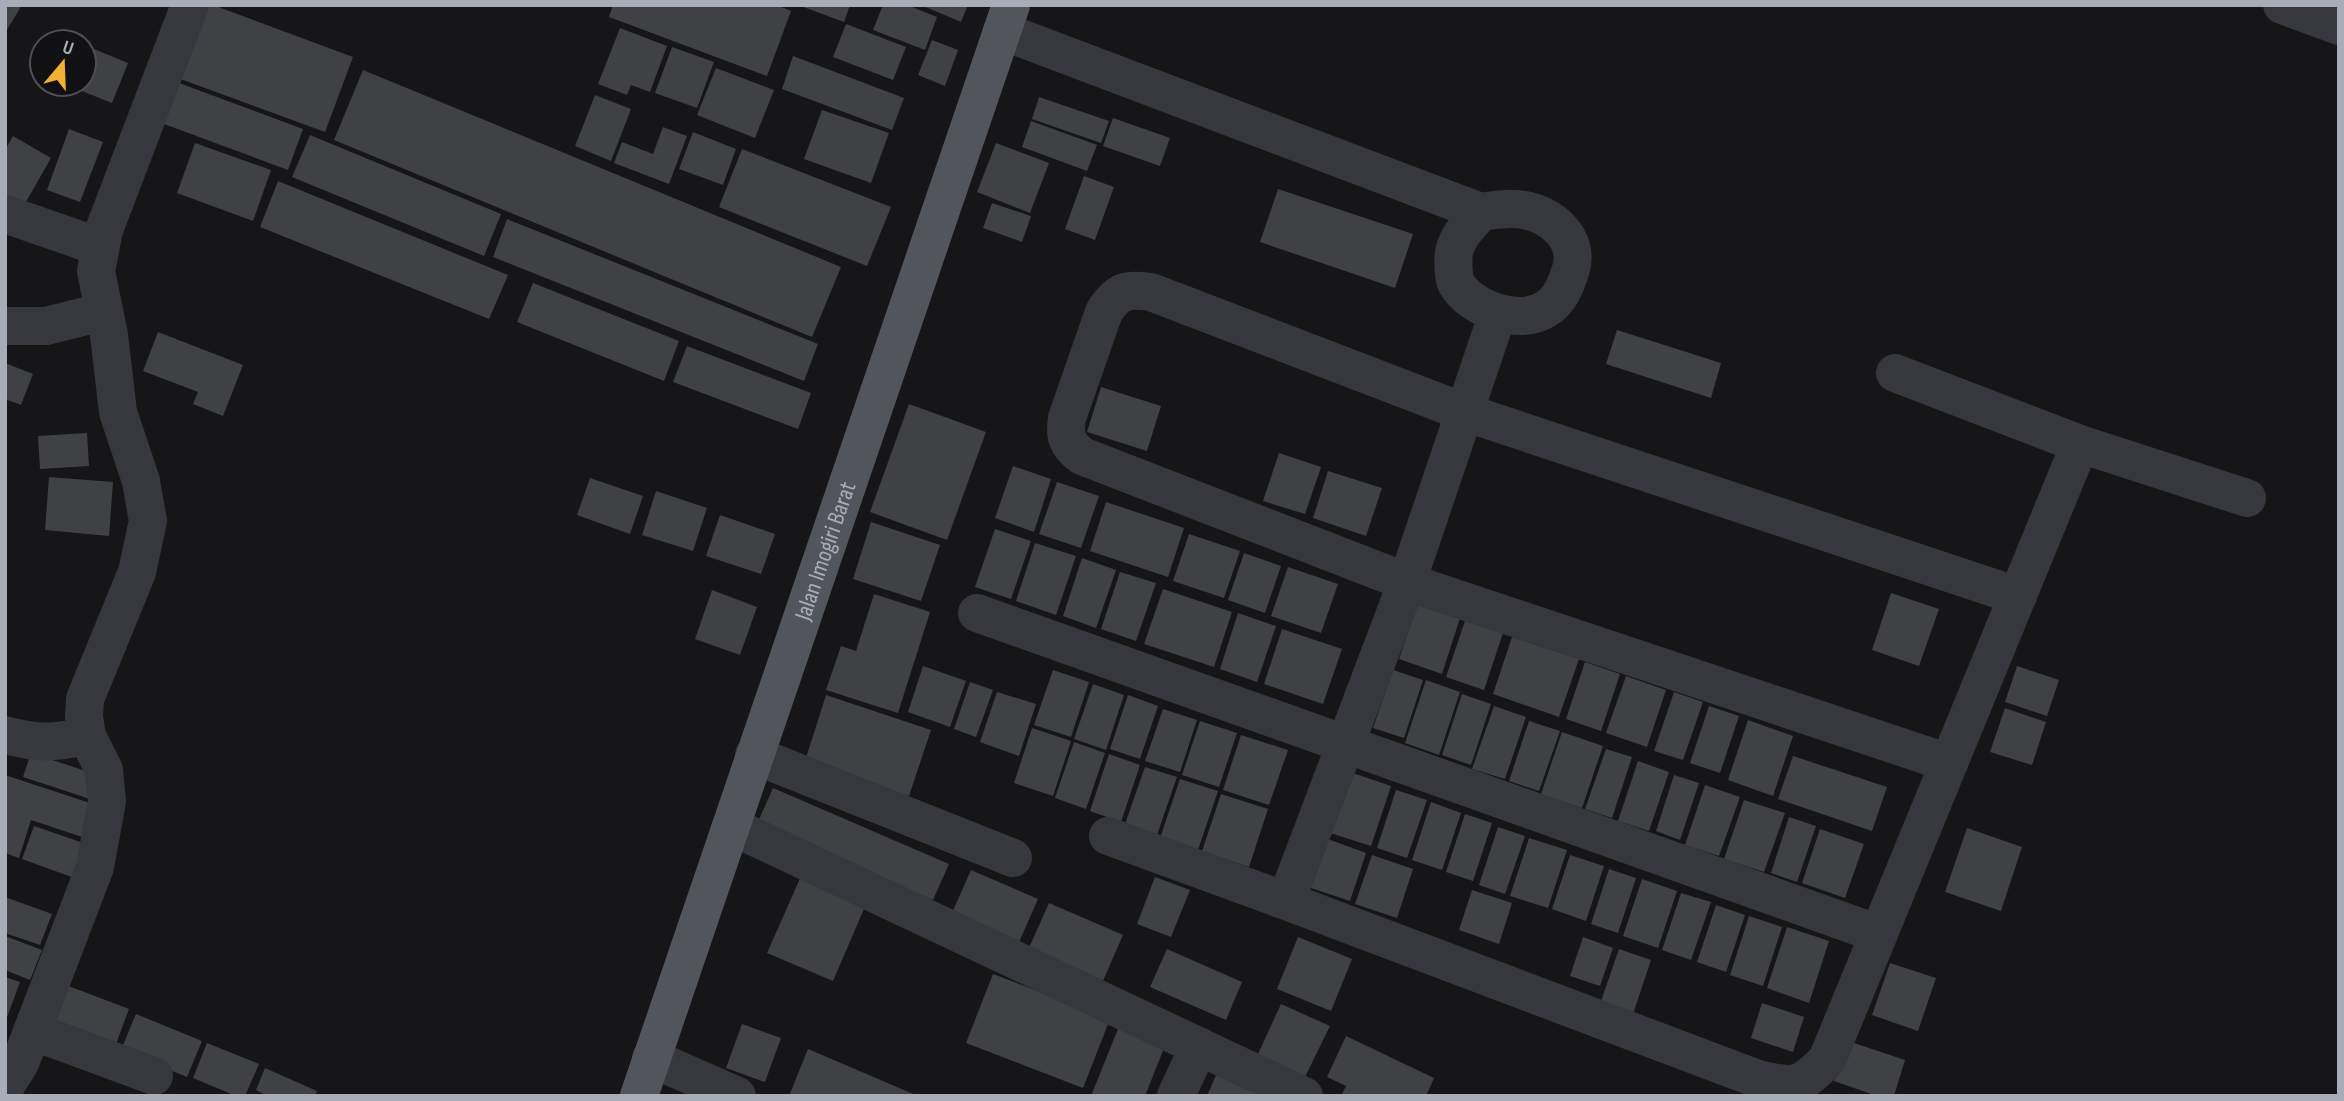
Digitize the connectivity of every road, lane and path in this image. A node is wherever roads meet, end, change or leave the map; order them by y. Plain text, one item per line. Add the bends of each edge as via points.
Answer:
1 (190, 5) edge
2 (2282, 5) edge
3 (1007, 18) edge
4 (2339, 26) edge
5 (1481, 212) junction
6 (5, 214) edge
7 (100, 247) junction
8 (103, 312) junction
9 (1498, 313) junction
10 (5, 326) edge
11 (1895, 373) dead end
12 (1464, 412) junction
13 (2080, 444) junction
14 (2248, 498) dead end
15 (1407, 582) junction
16 (2018, 596) junction
17 (978, 613) dead end
18 (5, 735) edge
19 (86, 736) junction
20 (1345, 743) junction
21 (754, 755) junction
22 (1949, 763) junction
23 (731, 826) junction
24 (1108, 836) dead end
25 (1013, 858) dead end
26 (1286, 901) junction
27 (1879, 934) junction
28 (32, 1031) junction
29 (1199, 1046) junction
30 (651, 1058) junction
31 (154, 1076) dead end
32 (5, 1087) edge
33 (639, 1096) edge
34 (737, 1096) edge
35 (1176, 1096) edge
36 (1304, 1096) edge

1 - 7 street
2 - 4 street
3 - 5 street
3 - 21 main road, Jalan Imogiri Barat
5 - 9 street via 1462,232 1454,252 1455,281 1467,297
5 - 9 street via 1525,210 1551,219 1569,239 1572,264 1564,290 1546,309 1523,316
6 - 7 street
7 - 8 street via 96,271
8 - 10 street via 46,326
8 - 19 street via 118,412 141,481 148,521 137,572 85,699
9 - 12 street
11 - 13 street
12 - 15 street
12 - 15 street via 1152,292 1131,290 1114,297 1104,313 1067,418 1065,432 1071,447 1082,456
12 - 16 street
13 - 14 street
13 - 16 street
15 - 20 street
15 - 22 street
16 - 22 street
17 - 20 street
18 - 19 street via 53,743
19 - 28 street via 104,770 107,802 95,867
20 - 26 street
20 - 27 street
21 - 23 main road, Jalan Imogiri Barat
21 - 25 street
22 - 27 street
23 - 29 street
23 - 30 main road, Jalan Imogiri Barat
24 - 26 street
26 - 27 street via 1784,1086 1806,1081 1826,1060
28 - 31 street
28 - 32 street
29 - 35 street
29 - 36 street
30 - 33 main road, Jalan Imogiri Barat
30 - 34 street

